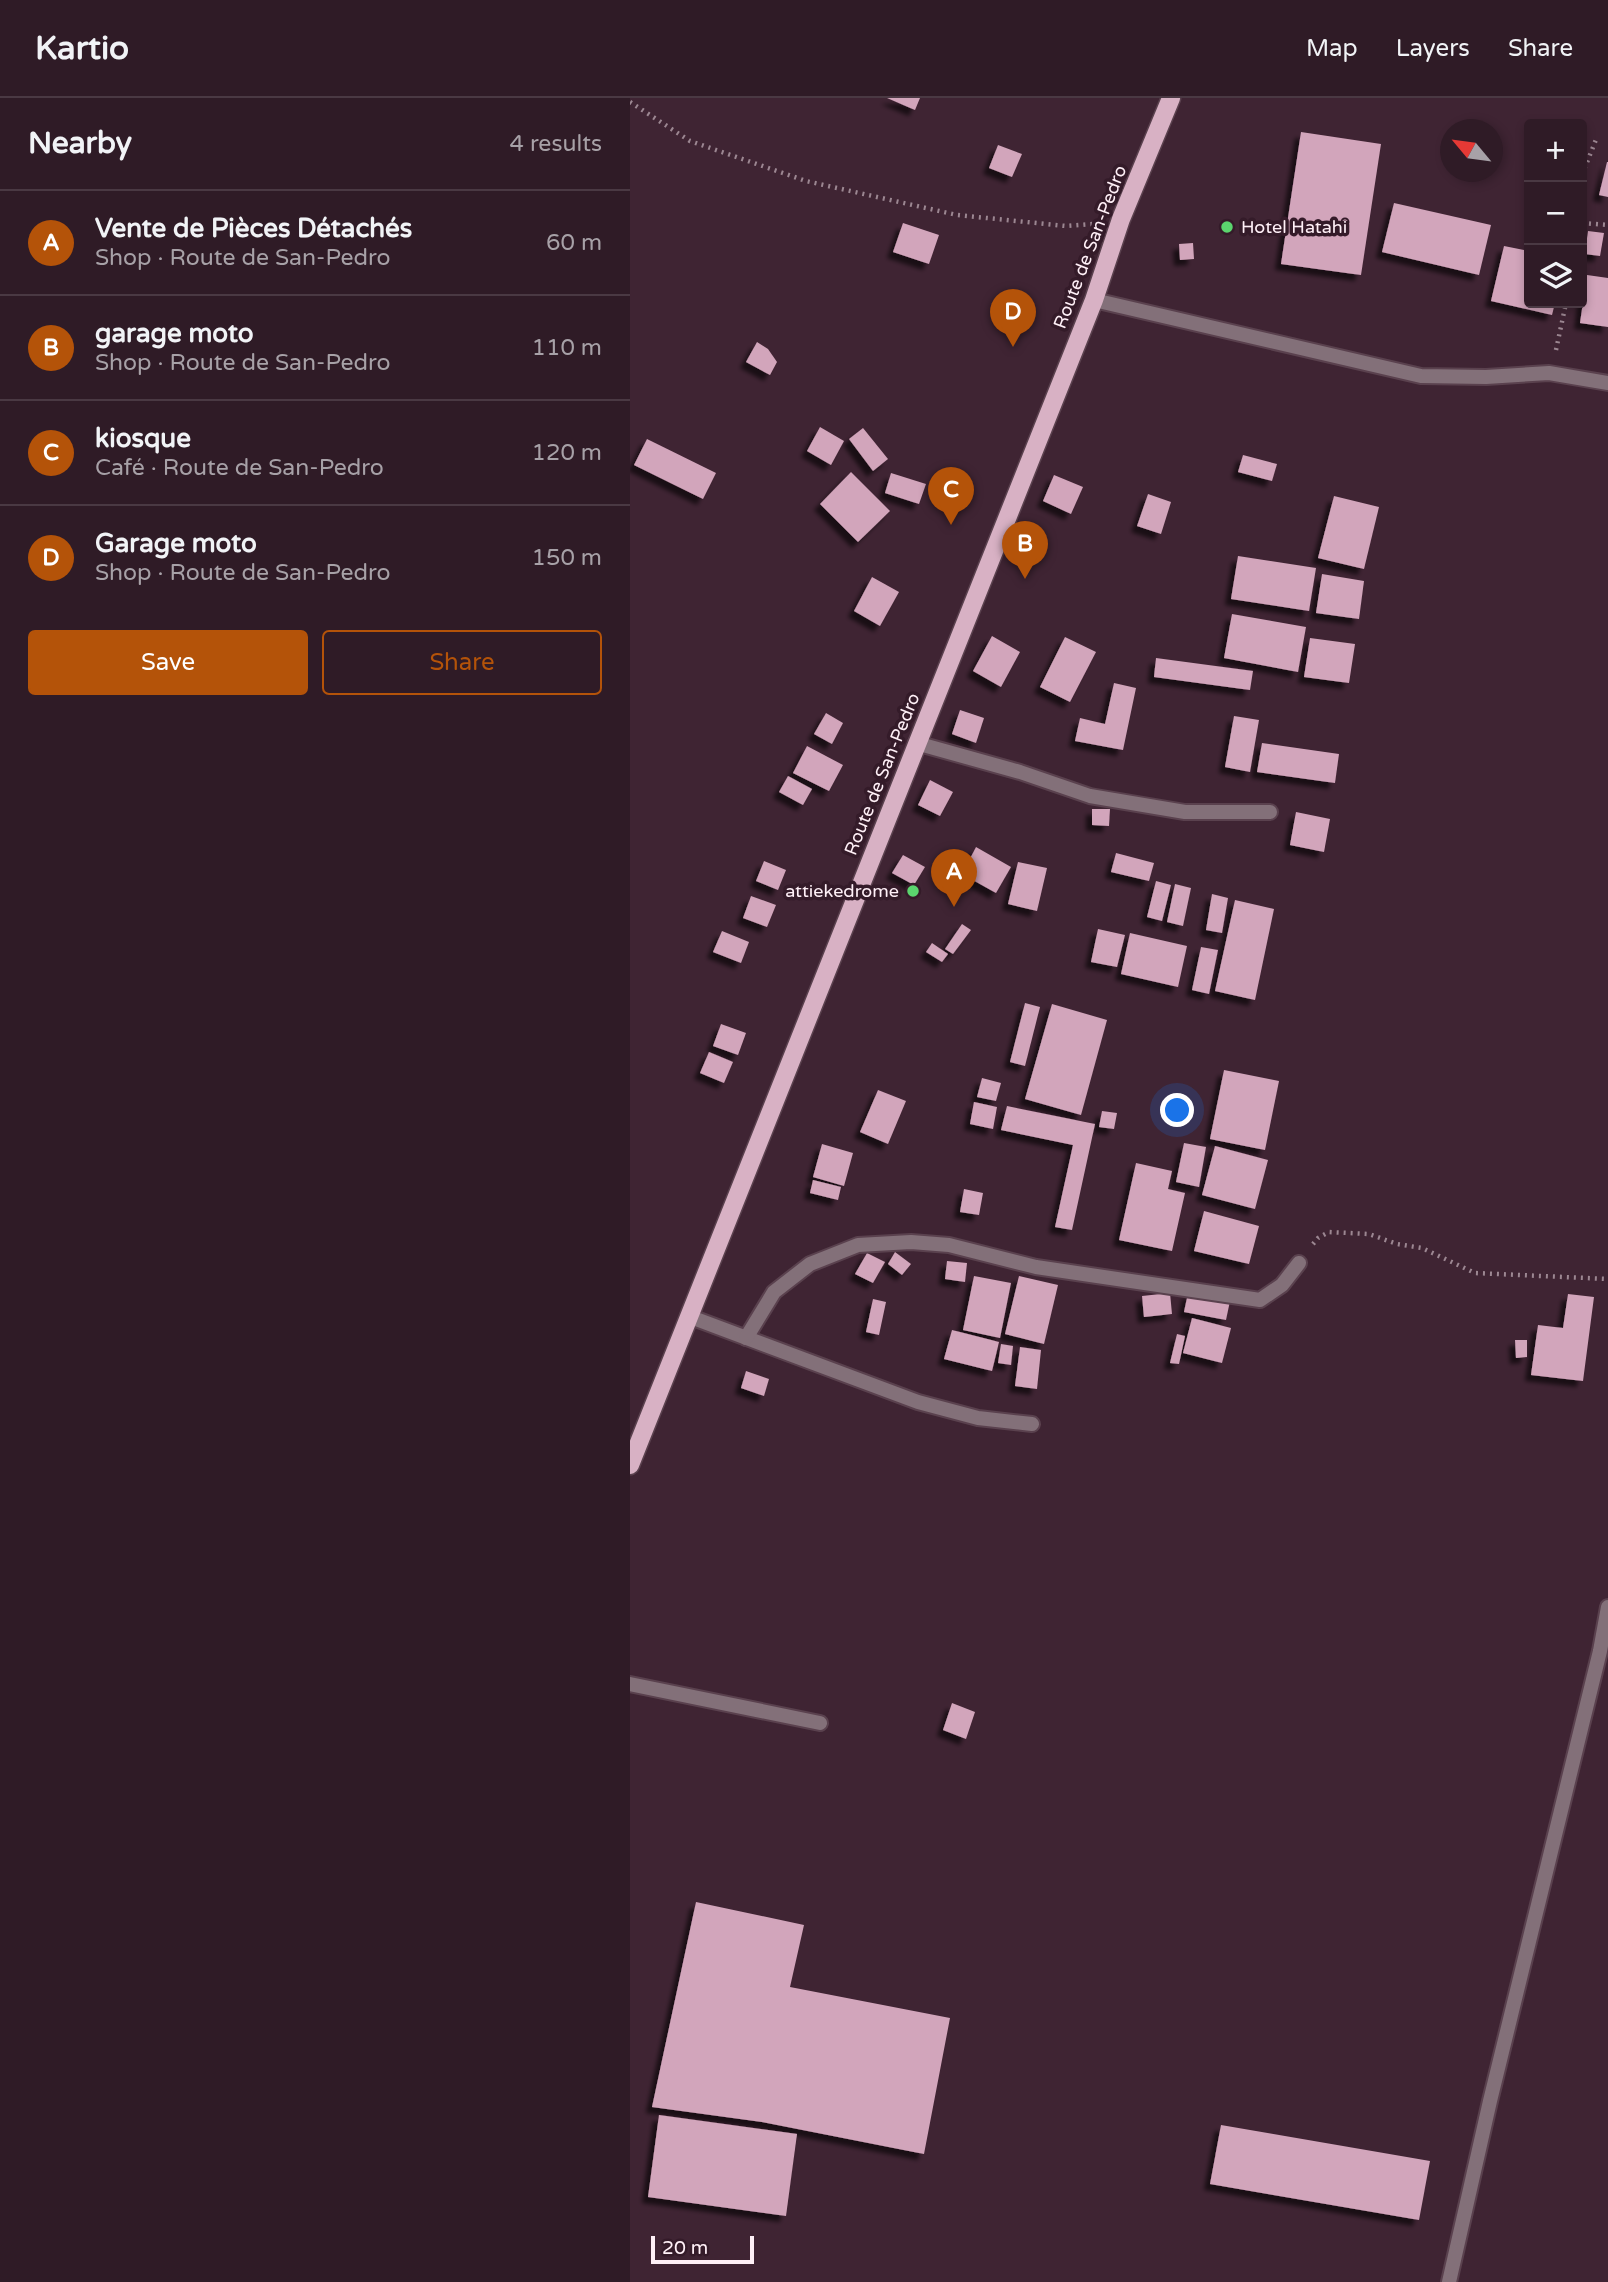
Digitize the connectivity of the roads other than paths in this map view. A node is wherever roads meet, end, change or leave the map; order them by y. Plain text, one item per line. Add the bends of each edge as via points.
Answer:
1 (1171, 98) edge
2 (1094, 300) junction
3 (1608, 383) edge
4 (916, 743) junction
5 (1270, 812) dead end
6 (1299, 1263) road end
7 (688, 1316) junction
8 (746, 1338) junction
9 (1032, 1424) dead end
10 (630, 1465) edge
11 (1608, 1607) edge
12 (630, 1684) edge
13 (820, 1723) dead end
14 (1449, 2282) edge

1 - 2 main road, Route de San-Pedro via 1121,219
2 - 3 street via 1421,376 1549,373
2 - 4 main road, Route de San-Pedro
4 - 5 street via 1090,796 1185,812
4 - 7 main road, Route de San-Pedro
6 - 8 street via 1282,1285 1260,1300 1036,1267 949,1245 858,1245 810,1264 774,1292
7 - 8 street
7 - 10 main road, Route de San-Pedro
8 - 9 street via 918,1402 978,1418
11 - 14 street
12 - 13 street

